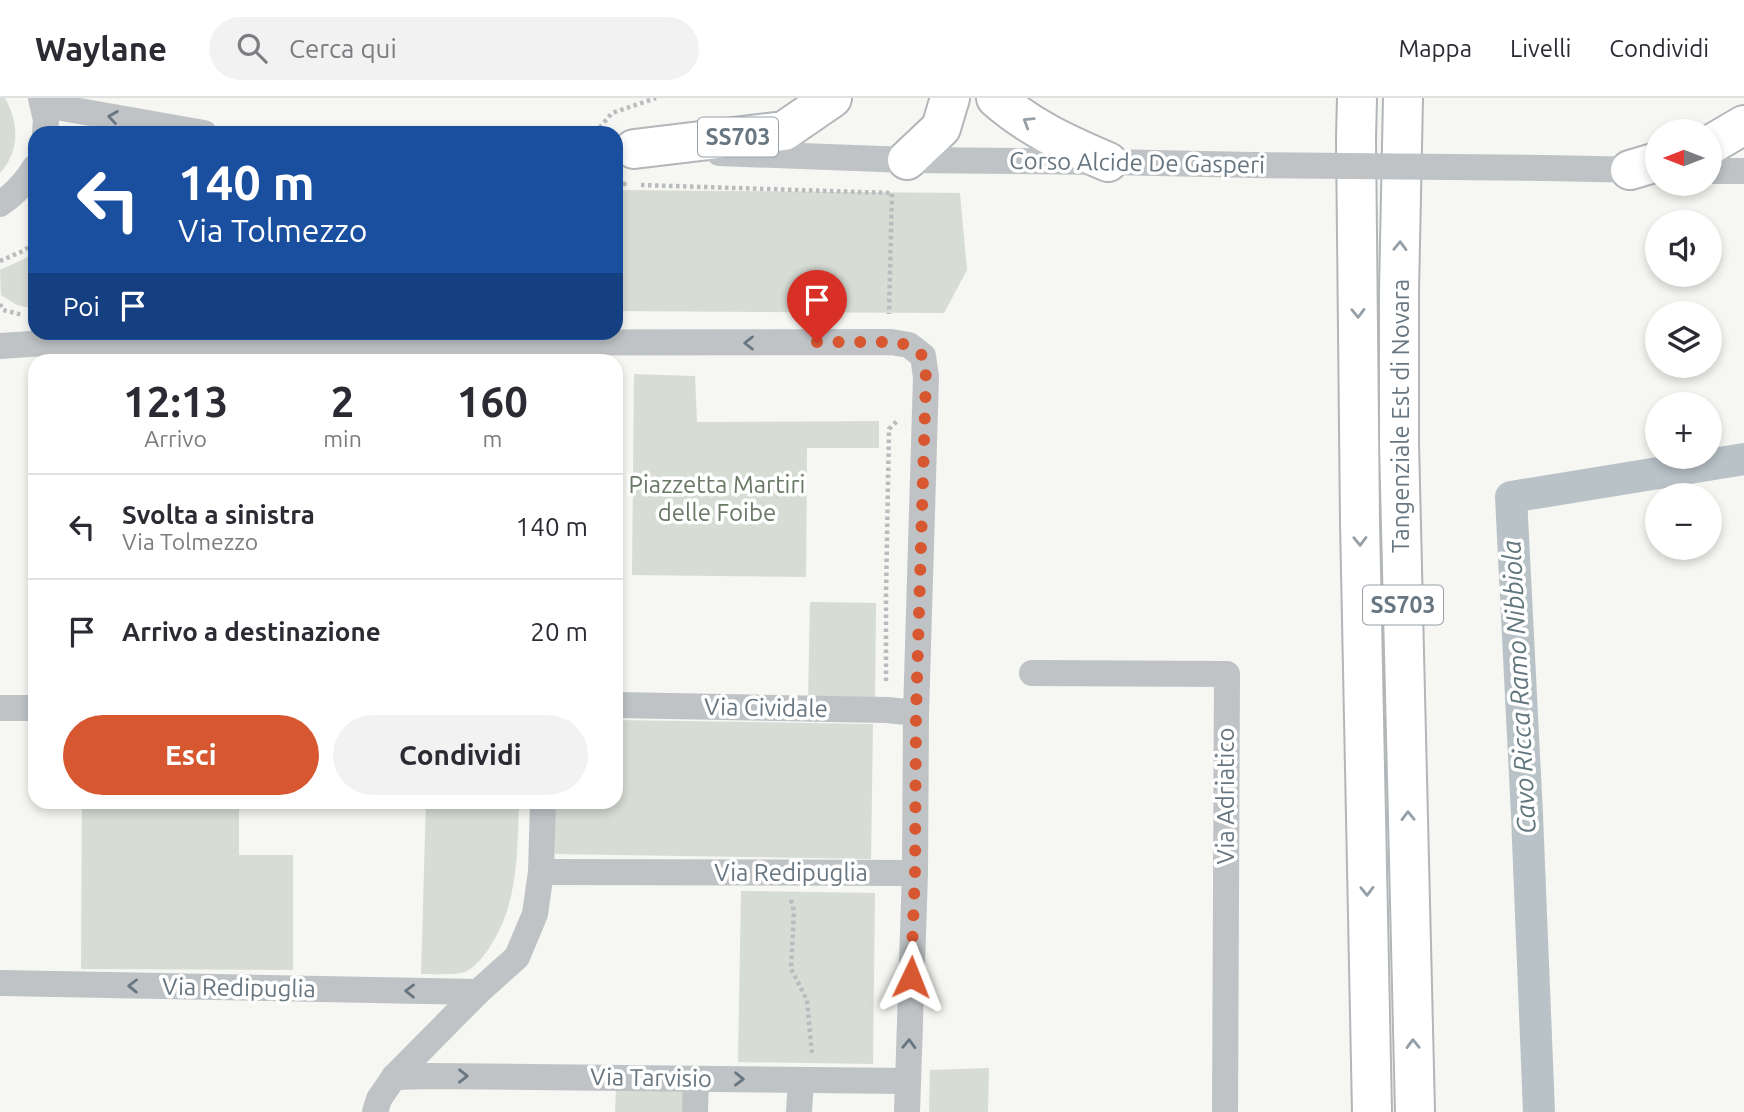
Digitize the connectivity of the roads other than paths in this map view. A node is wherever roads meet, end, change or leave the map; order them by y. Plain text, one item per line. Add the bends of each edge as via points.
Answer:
1 (42, 98) edge
2 (832, 98) edge
3 (950, 98) edge
4 (996, 98) edge
5 (1354, 98) edge
6 (1405, 98) edge
7 (1744, 125) edge
8 (46, 126) edge
9 (164, 126) edge
10 (1722, 138) edge
11 (625, 149) edge
12 (907, 160) junction
13 (1108, 162) junction
14 (1645, 167) edge
15 (1722, 171) edge
16 (1744, 171) edge
17 (28, 179) edge
18 (0, 204) edge
19 (0, 331) edge
20 (28, 335) edge
21 (67, 340) edge
22 (74, 341) junction
23 (0, 346) edge
24 (210, 352) edge
25 (554, 352) edge
26 (1032, 673) dead end
27 (623, 705) edge
28 (0, 708) edge
29 (28, 708) edge
30 (916, 713) junction
31 (543, 809) edge
32 (541, 872) junction
33 (915, 873) junction
34 (0, 983) edge
35 (478, 992) junction
36 (807, 1073) junction
37 (394, 1077) junction
38 (696, 1079) junction
39 (908, 1081) junction
40 (375, 1112) edge
41 (695, 1112) edge
42 (799, 1112) edge
43 (907, 1112) edge
44 (1225, 1112) edge
45 (1372, 1112) edge
46 (1415, 1112) edge

1 - 8 street
9 -> 1 street via 62,108
2 - 11 highway, SS703 via 784,131
3 - 12 highway via 940,128
13 -> 4 highway via 1058,141
5 -> 45 highway, Tangenziale Est di Novara / SS703
46 -> 6 highway, Tangenziale Est di Novara / SS703 via 1399,443
7 - 10 highway
11 - 12 street, Corso Alcide De Gasperi
12 - 13 street, Corso Alcide De Gasperi
13 - 14 street, Corso Alcide De Gasperi, bridge
15 - 16 street
17 - 18 street
19 - 20 street
21 - 22 street
22 - 23 street
22 - 24 street
24 - 25 street
30 -> 25 street via 923,356 909,345 891,342
26 - 44 street, Via Adriatico via 1227,674
27 - 30 street, Via Cividale
28 - 29 street
30 - 33 street
31 - 32 street
32 - 33 street, Via Redipuglia
32 - 35 street via 535,914 517,957
39 -> 33 street
35 -> 34 street, Via Redipuglia
35 - 37 street
38 -> 36 street, Via Tarvisio
36 - 39 street, Via Tarvisio
36 - 42 street
37 -> 38 street, Via Tarvisio
37 - 40 street
38 - 41 street
39 - 43 street

